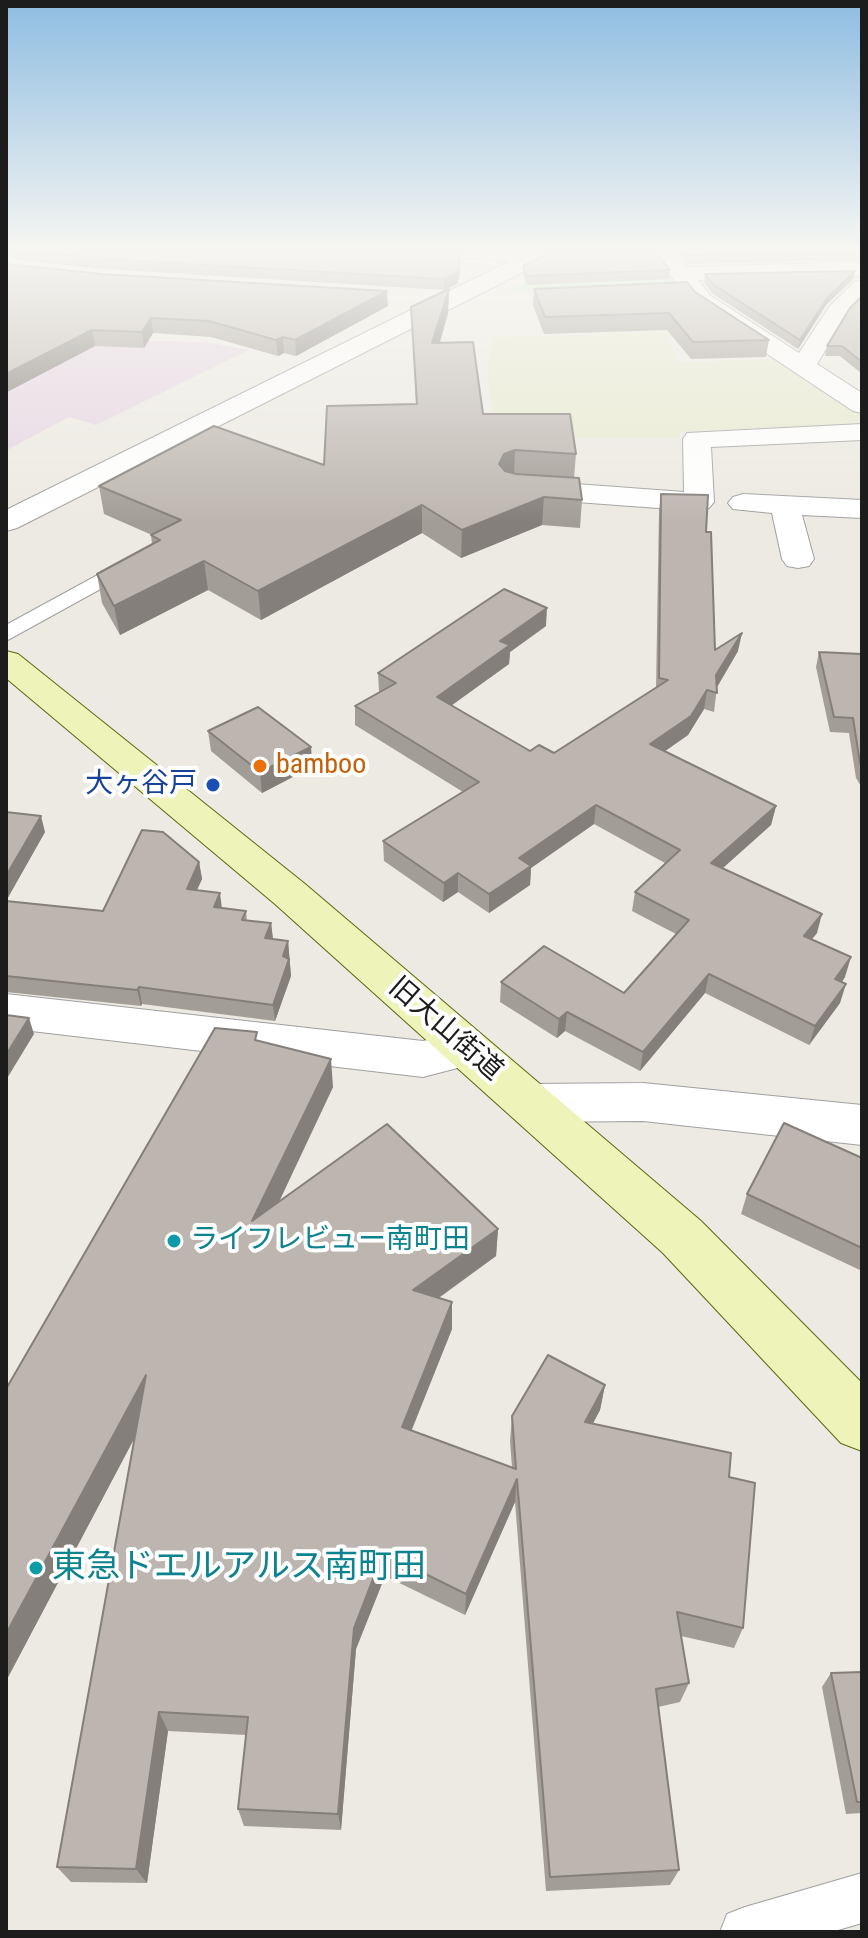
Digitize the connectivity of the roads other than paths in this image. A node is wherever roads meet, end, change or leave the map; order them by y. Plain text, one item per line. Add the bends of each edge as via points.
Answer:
1 (362, 342) edge
2 (768, 342) edge
3 (818, 342) edge
4 (804, 365) junction
5 (862, 405) edge
6 (862, 432) edge
7 (515, 489) edge
8 (743, 503) dead end
9 (785, 505) junction
10 (862, 509) edge
11 (6, 522) edge
12 (798, 559) dead end
13 (127, 565) edge
14 (6, 634) edge
15 (6, 661) edge
16 (6, 1011) edge
17 (468, 1049) junction
18 (529, 1103) junction
19 (862, 1125) edge
20 (862, 1423) edge
21 (862, 1898) edge
22 (745, 1932) edge

1 - 11 street
2 - 4 street
3 - 4 street
4 - 5 street
6 - 7 street via 697,439 699,502
8 - 9 street
9 - 10 street
9 - 12 street
13 - 14 lane
15 - 17 street, 旧大山街道 via 195,814
16 - 17 street via 423,1059
17 - 18 street, 旧大山街道
18 - 19 street via 643,1102
18 - 20 street, 旧大山街道 via 682,1237
21 - 22 lane

